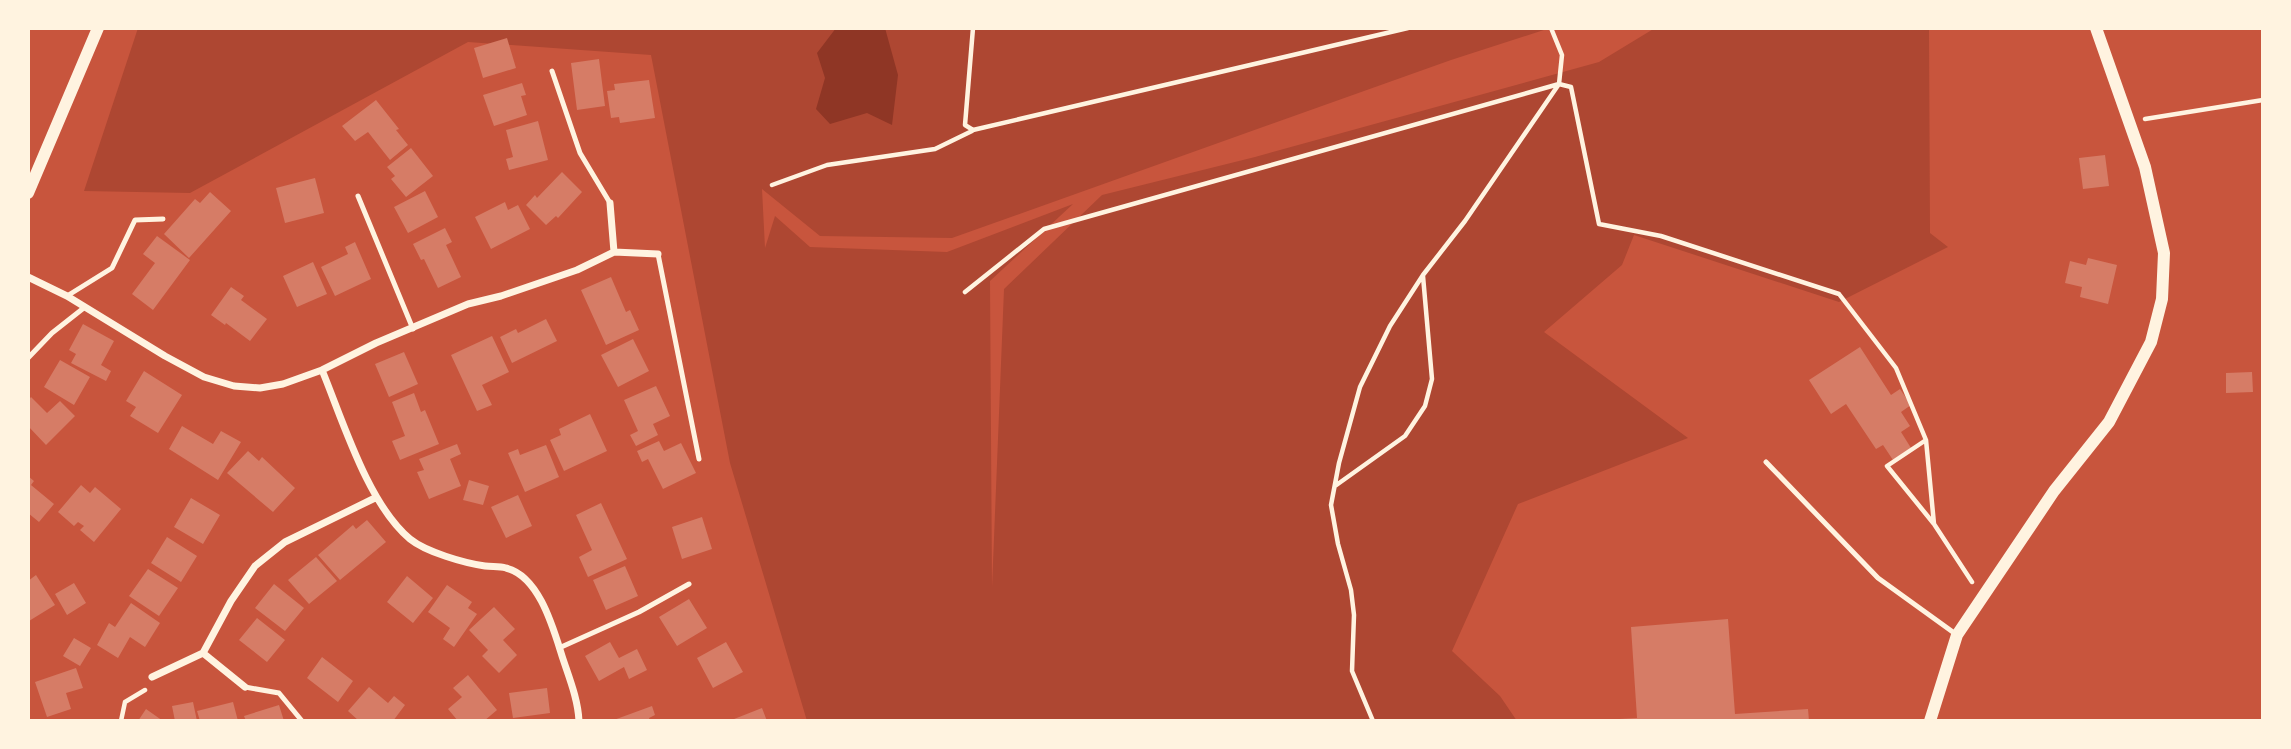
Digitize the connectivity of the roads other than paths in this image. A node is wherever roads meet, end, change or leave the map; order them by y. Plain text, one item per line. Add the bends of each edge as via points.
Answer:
1 (98, 28) edge
2 (2096, 28) edge
3 (552, 71) dead end
4 (28, 193) edge
5 (358, 196) dead end
6 (610, 203) joint
7 (163, 219) dead end
8 (614, 252) junction
9 (658, 254) joint
10 (28, 277) edge
11 (67, 296) junction
12 (85, 307) junction
13 (413, 329) junction
14 (28, 358) edge
15 (322, 370) junction
16 (699, 459) dead end
17 (1766, 462) dead end
18 (375, 498) junction
19 (689, 584) dead end
20 (1957, 635) junction
21 (559, 648) junction
22 (203, 653) junction
23 (152, 677) road end
24 (245, 687) joint
25 (302, 721) edge
26 (579, 721) edge
27 (1930, 721) edge

1 - 4 street
2 - 20 street via 2145,167 2164,253 2162,299 2151,342 2109,422 2054,491
3 - 6 lane via 580,153
5 - 13 lane
6 - 8 street
7 - 11 lane via 135,220 112,268
8 - 9 street
8 - 13 street via 577,270 468,304
9 - 16 lane
10 - 11 street
11 - 12 street
12 - 14 lane
12 - 15 street via 204,377 234,386 260,388
13 - 15 street
15 - 18 street
17 - 20 lane via 1878,578
18 - 21 street via 411,540 438,553 520,575 544,607
18 - 22 street via 285,542 255,566
19 - 21 lane
20 - 27 street
21 - 26 street via 579,706
22 - 23 street
22 - 24 street
24 - 25 lane via 279,693

